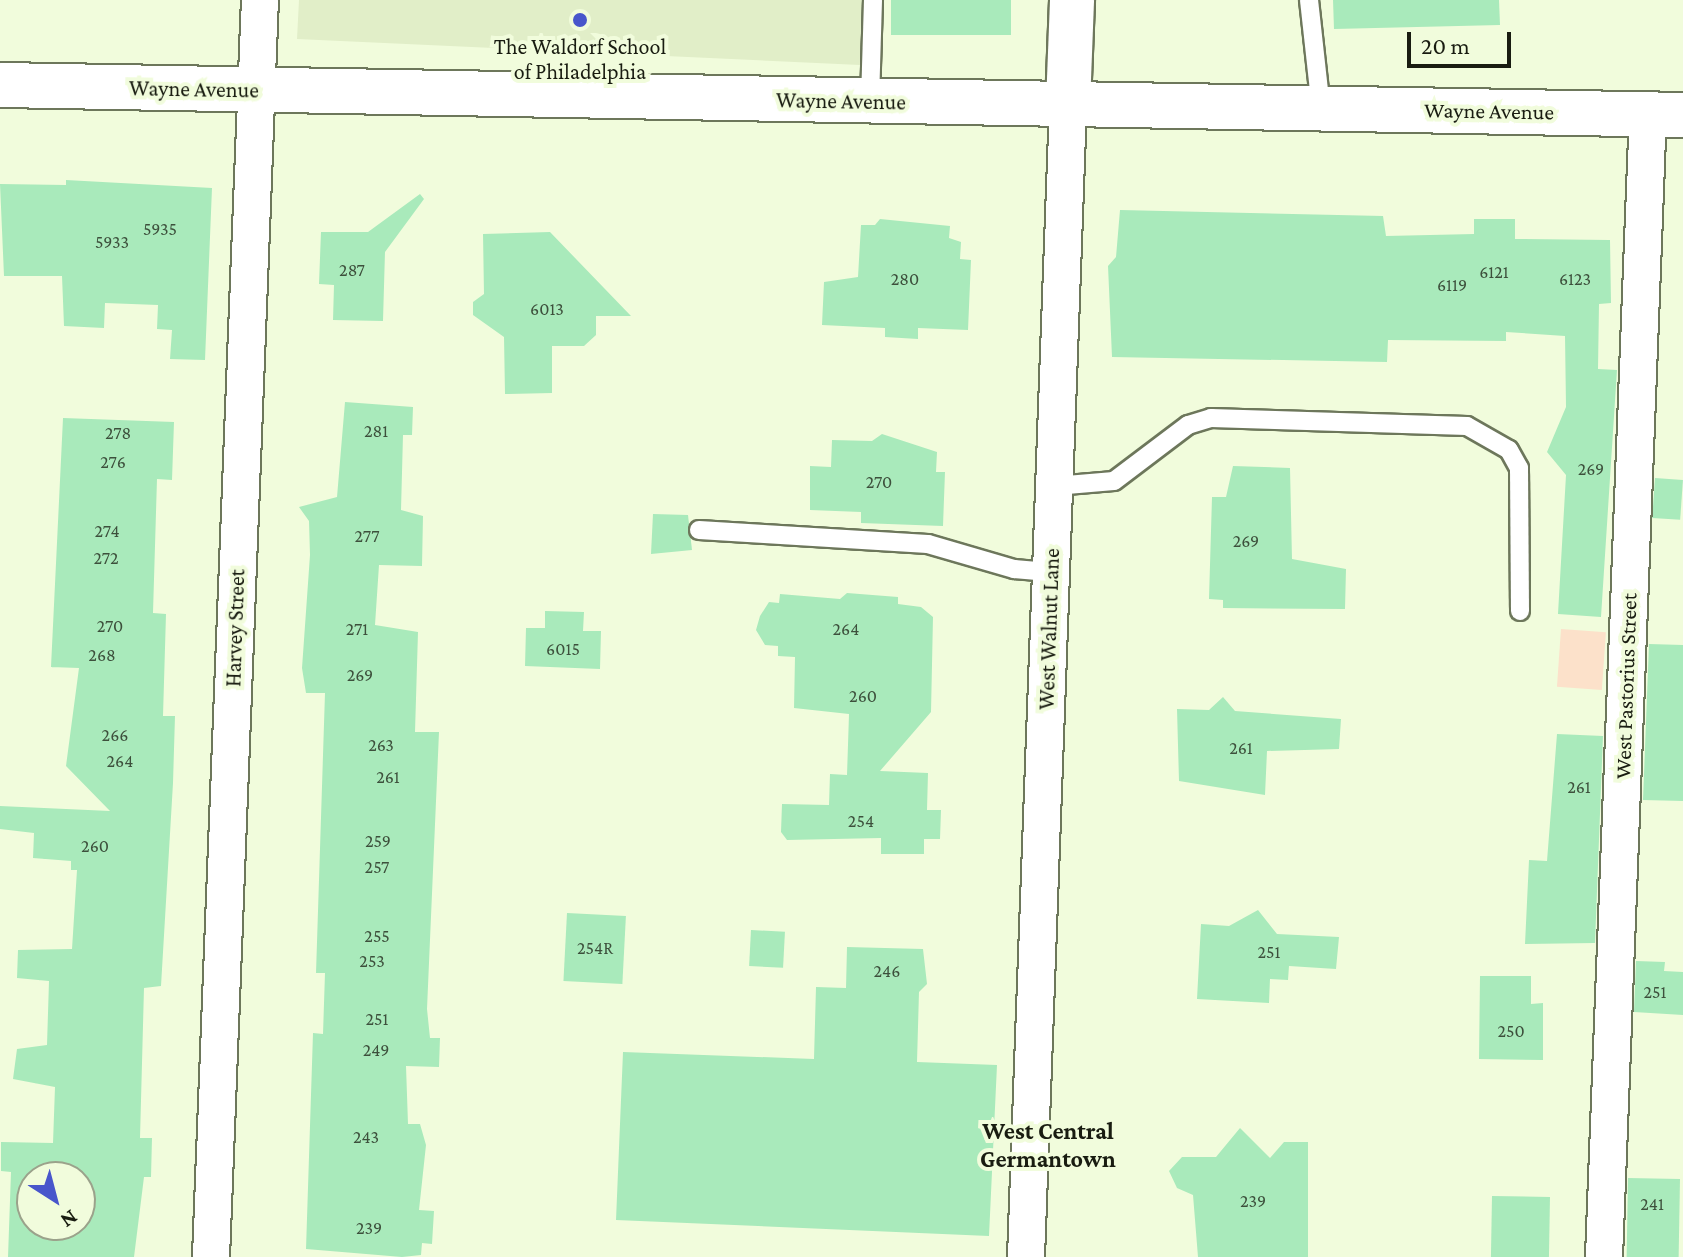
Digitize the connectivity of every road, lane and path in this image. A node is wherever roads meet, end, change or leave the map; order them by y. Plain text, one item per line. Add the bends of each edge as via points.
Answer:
1 (260, 0) edge
2 (873, 0) edge
3 (1072, 0) edge
4 (1309, 0) edge
5 (0, 85) edge
6 (255, 90) junction
7 (870, 101) junction
8 (1068, 105) junction
9 (1321, 108) junction
10 (1665, 115) edge
11 (1055, 486) junction
12 (699, 530) dead end
13 (1052, 572) junction
14 (1520, 611) dead end
15 (211, 1257) edge
16 (1026, 1257) edge
17 (1604, 1257) edge

1 - 6 street, Harvey Street
2 - 7 lane
3 - 8 main road, West Walnut Lane
4 - 9 lane
5 - 6 main road, Wayne Avenue
6 - 7 main road, Wayne Avenue
6 - 15 street, Harvey Street
7 - 8 main road, Wayne Avenue
8 - 9 main road, Wayne Avenue
8 - 11 street, West Walnut Lane
9 - 10 main road, Wayne Avenue
10 - 17 street, West Pastorius Street
11 - 13 street, West Walnut Lane
11 - 14 lane via 1114,481 1188,425 1211,418 1467,426 1509,450 1519,468
12 - 13 lane via 928,544 1014,569
13 - 16 street, West Walnut Lane

